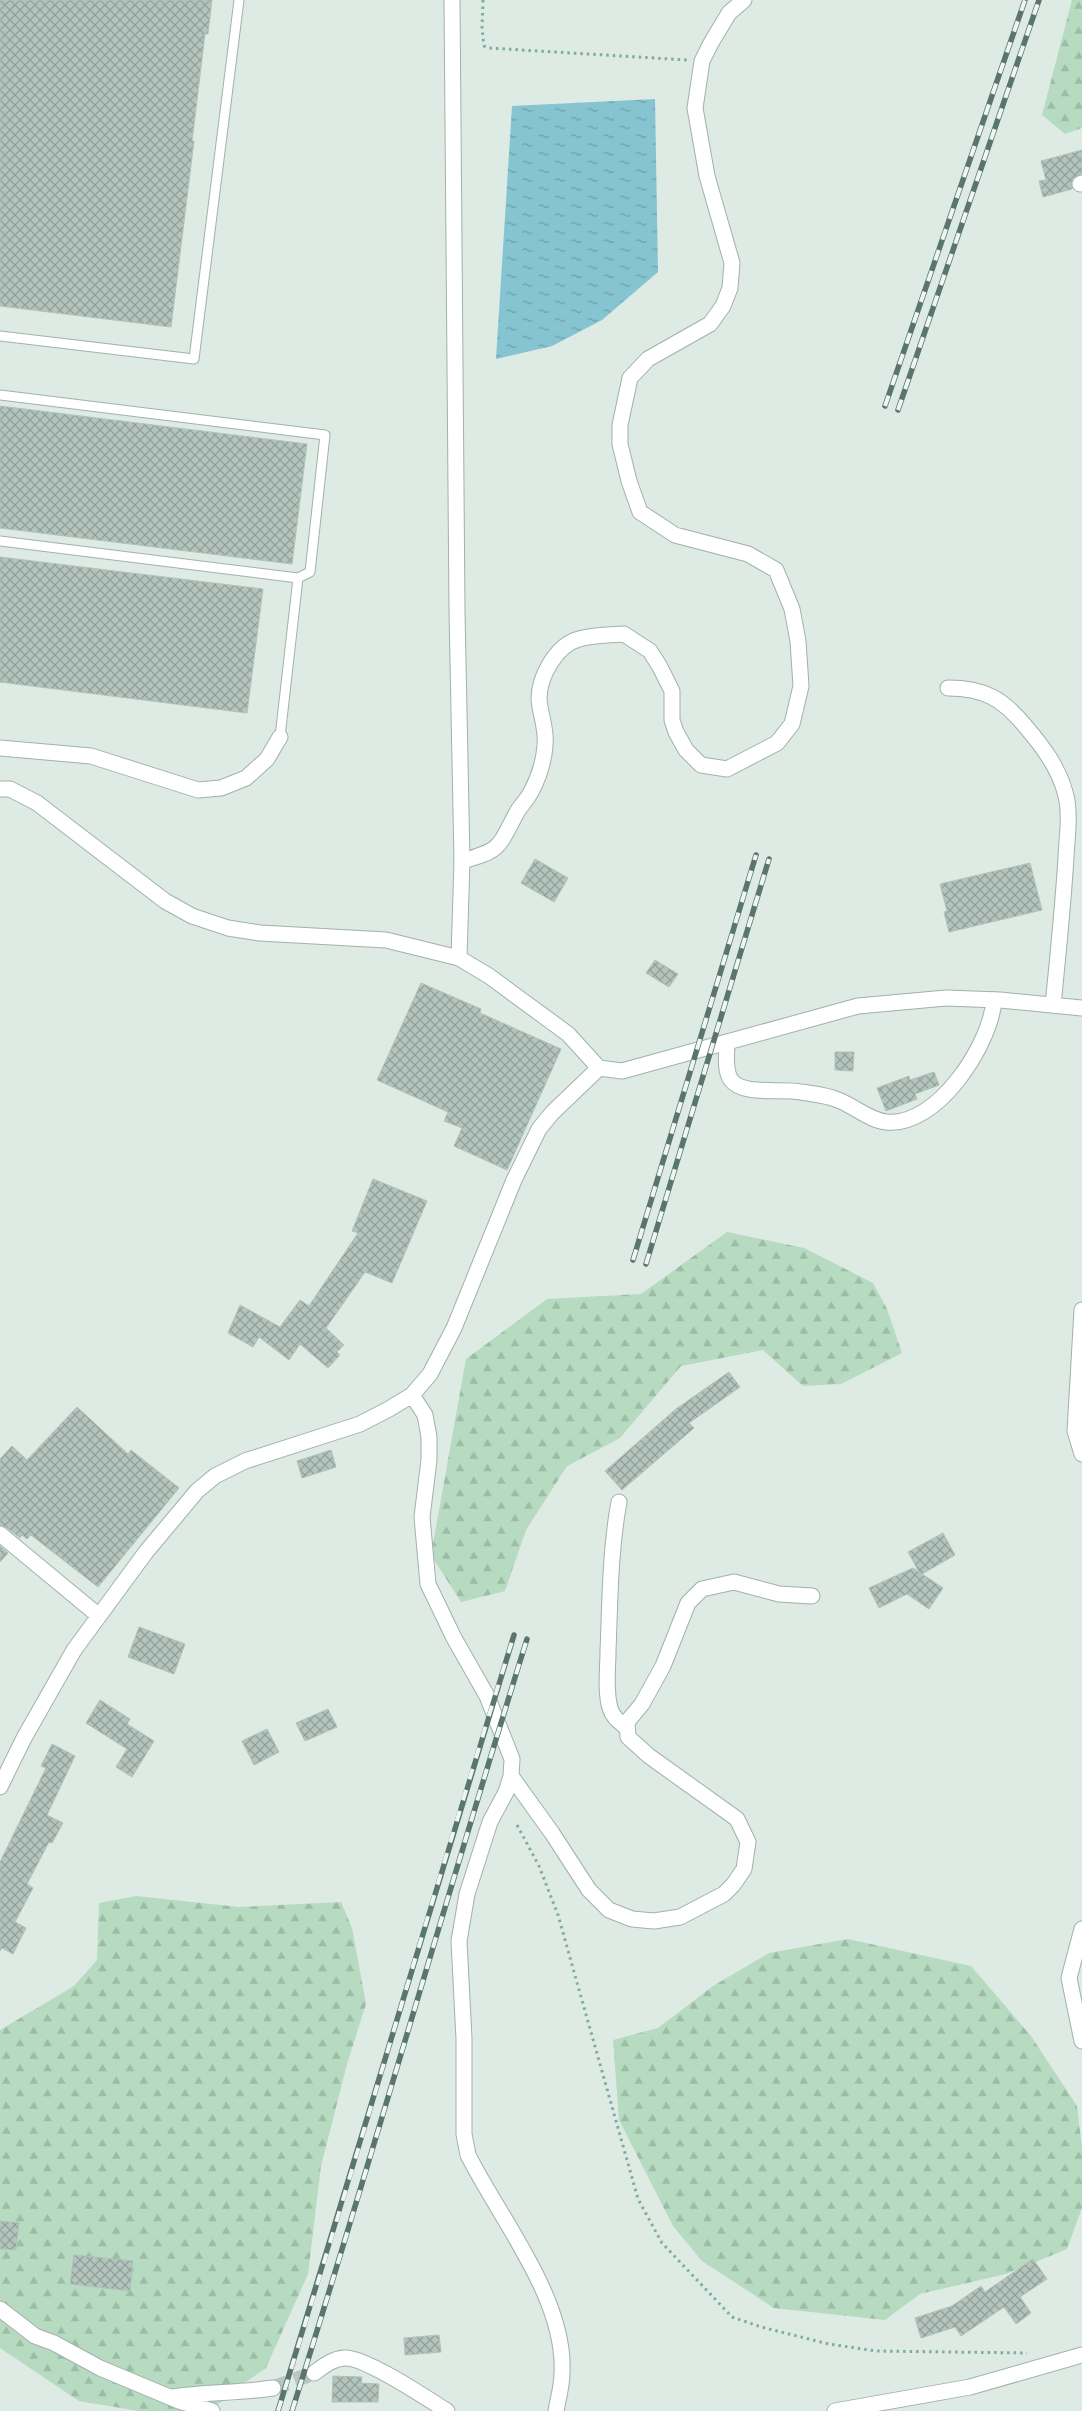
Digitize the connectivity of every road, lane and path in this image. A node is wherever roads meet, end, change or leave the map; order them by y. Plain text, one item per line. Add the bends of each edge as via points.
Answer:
1 (238, 0) edge
2 (452, 0) edge
3 (483, 0) edge
4 (744, 0) edge
5 (702, 61) junction
6 (0, 336) edge
7 (0, 395) edge
8 (0, 541) edge
9 (298, 578) junction
10 (948, 688) dead end
11 (280, 737) joint
12 (0, 748) edge
13 (0, 789) edge
14 (462, 861) junction
15 (458, 958) junction
16 (994, 1000) junction
17 (1053, 1005) junction
18 (1082, 1008) edge
19 (727, 1042) junction
20 (599, 1068) junction
21 (1082, 1310) edge
22 (412, 1395) junction
23 (1082, 1454) edge
24 (619, 1502) dead end
25 (0, 1534) edge
26 (812, 1596) dead end
27 (99, 1616) junction
28 (627, 1728) junction
29 (511, 1776) junction
30 (0, 1787) edge
31 (516, 1826) dead end
32 (1082, 1929) edge
33 (1082, 2041) edge
34 (0, 2309) edge
35 (1029, 2352) dead end
36 (1082, 2355) edge
37 (314, 2373) tunnel mouth
38 (273, 2388) tunnel mouth
39 (171, 2398) junction
40 (212, 2411) edge
41 (446, 2411) edge
42 (556, 2411) edge
43 (835, 2411) edge

1 - 6 lane via 194,359
2 - 14 street via 456,601
3 - 5 path via 483,39 484,46 489,48
4 - 5 street via 729,13
5 - 14 street via 695,108 707,176 732,263 730,288 723,306 710,324 648,359 630,378 620,425 620,444 628,481 640,512 675,535 748,554 776,570 792,609 798,641 801,686 792,724 777,744 727,769 701,765 686,750 676,732 672,720 672,690 650,651 624,634 578,639 562,649 541,680 539,698 546,742 542,766 531,793 516,813 499,847 488,854
7 - 9 lane via 325,434 310,572
8 - 9 lane
9 - 11 lane
10 - 17 street via 987,694 1014,713 1045,750 1066,794 1067,842
11 - 12 street via 267,759 246,778 221,788 198,790 91,756
13 - 15 street via 10,789 37,803 165,902 192,916 228,928 260,933 386,940
14 - 15 street
15 - 20 street via 489,976 568,1034
16 - 17 street
16 - 19 street via 946,998 858,1006
16 - 19 street via 990,1021 971,1062 957,1082 944,1097 902,1122 885,1122 838,1100 814,1094 742,1088 731,1079
17 - 18 street
19 - 20 street via 622,1071
20 - 22 street via 539,1129 514,1180 442,1354
21 - 23 street via 1075,1431
22 - 27 street via 360,1424 245,1461 215,1476 180,1510
22 - 29 street via 425,1415 429,1436 422,1517 428,1584 487,1696 512,1759
24 - 28 street via 612,1568 608,1681 610,1708 616,1720
25 - 27 street
26 - 28 street via 779,1594 734,1582 702,1589 688,1603 663,1666 642,1704 627,1722
27 - 30 street via 74,1650
28 - 29 street via 628,1737 649,1756 737,1819 748,1842 744,1869 733,1886 680,1917 654,1921 632,1919 609,1910 588,1890
29 - 42 street via 484,1839 467,1894 459,1941 464,2134 468,2155 535,2274 554,2321 561,2348 562,2374
31 - 35 path via 539,1866 558,1915 638,2199 662,2243 732,2317 829,2344 876,2351
32 - 33 street via 1069,1978
34 - 39 street via 35,2336
36 - 43 street via 970,2387
37 - 41 street via 332,2361 347,2358 380,2370
38 - 39 street
39 - 40 street

